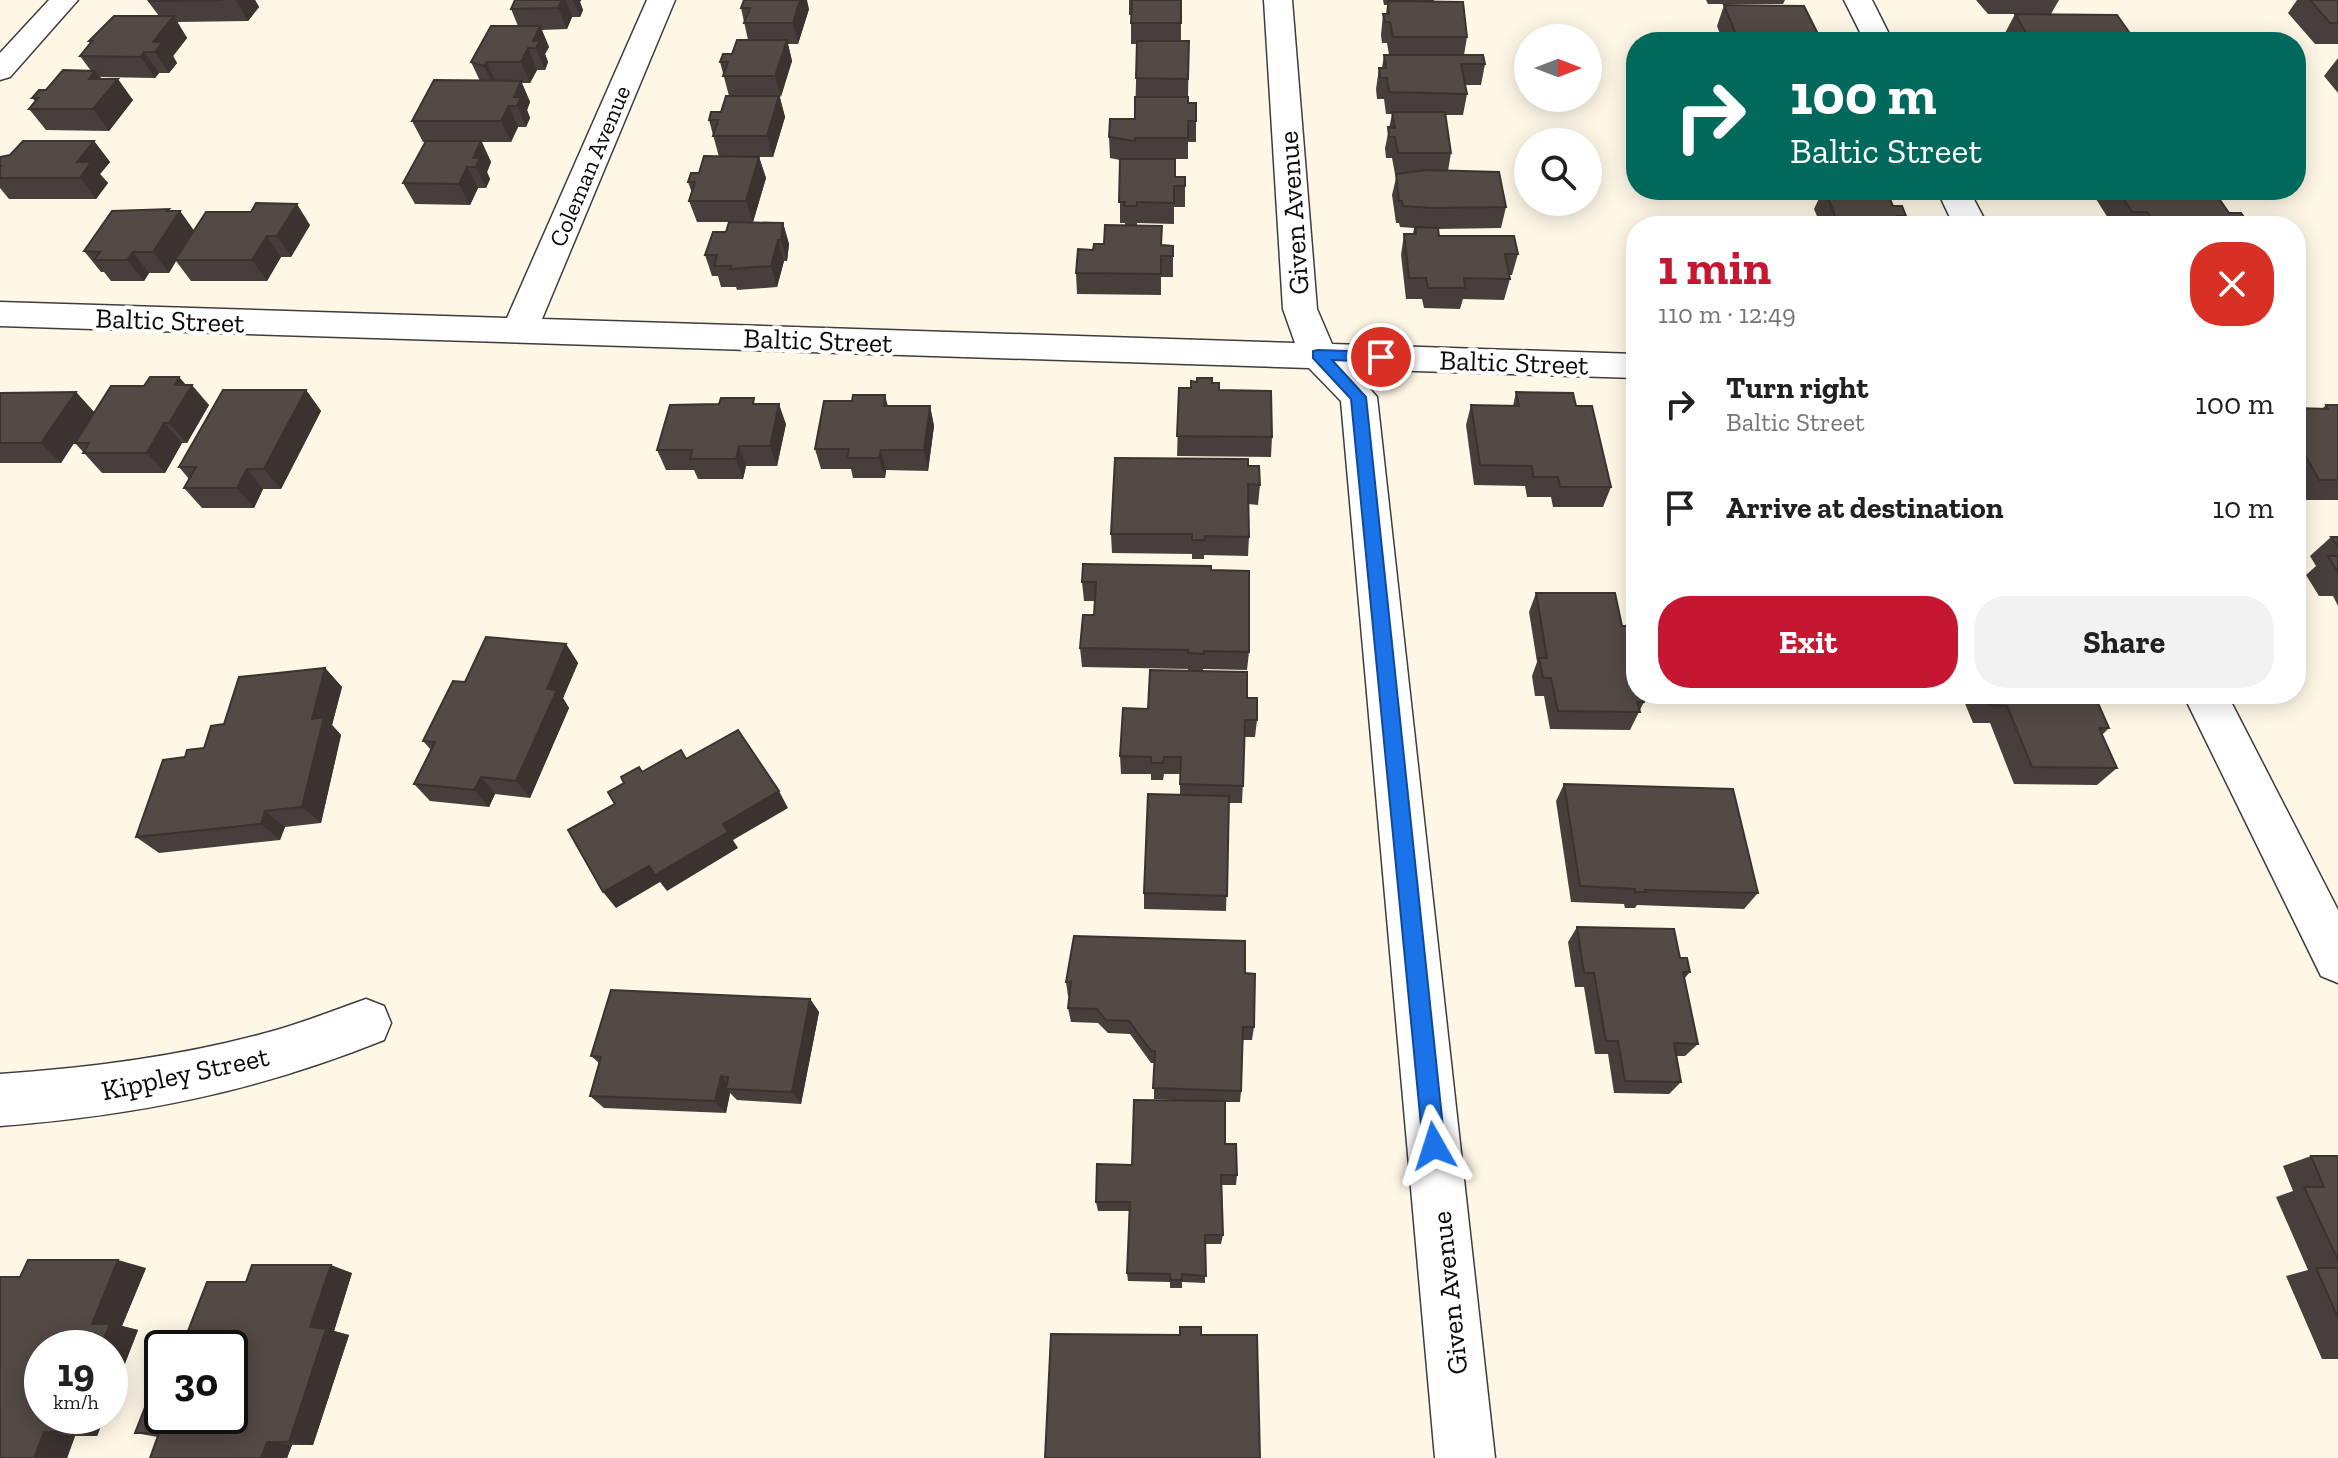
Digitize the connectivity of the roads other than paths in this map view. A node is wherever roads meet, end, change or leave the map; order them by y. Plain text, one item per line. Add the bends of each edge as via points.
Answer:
1 (64, 0) edge
2 (661, 0) edge
3 (1278, 0) edge
4 (1858, 0) edge
5 (1874, 32) edge
6 (0, 71) edge
7 (0, 314) edge
8 (519, 331) junction
9 (1318, 355) junction
10 (1626, 366) edge
11 (2210, 704) edge
12 (2338, 960) edge
13 (366, 1023) dead end
14 (0, 1100) edge
15 (1465, 1458) edge

1 - 6 street
2 - 8 street, Coleman Avenue
3 - 9 street, Given Avenue via 1300,309
4 - 5 street
7 - 8 street, Baltic Street
8 - 9 street, Baltic Street
9 - 10 street, Baltic Street
9 - 15 street, Given Avenue via 1359,397
11 - 12 street
13 - 14 street, Kippley Street via 275,1056 183,1078 85,1094

